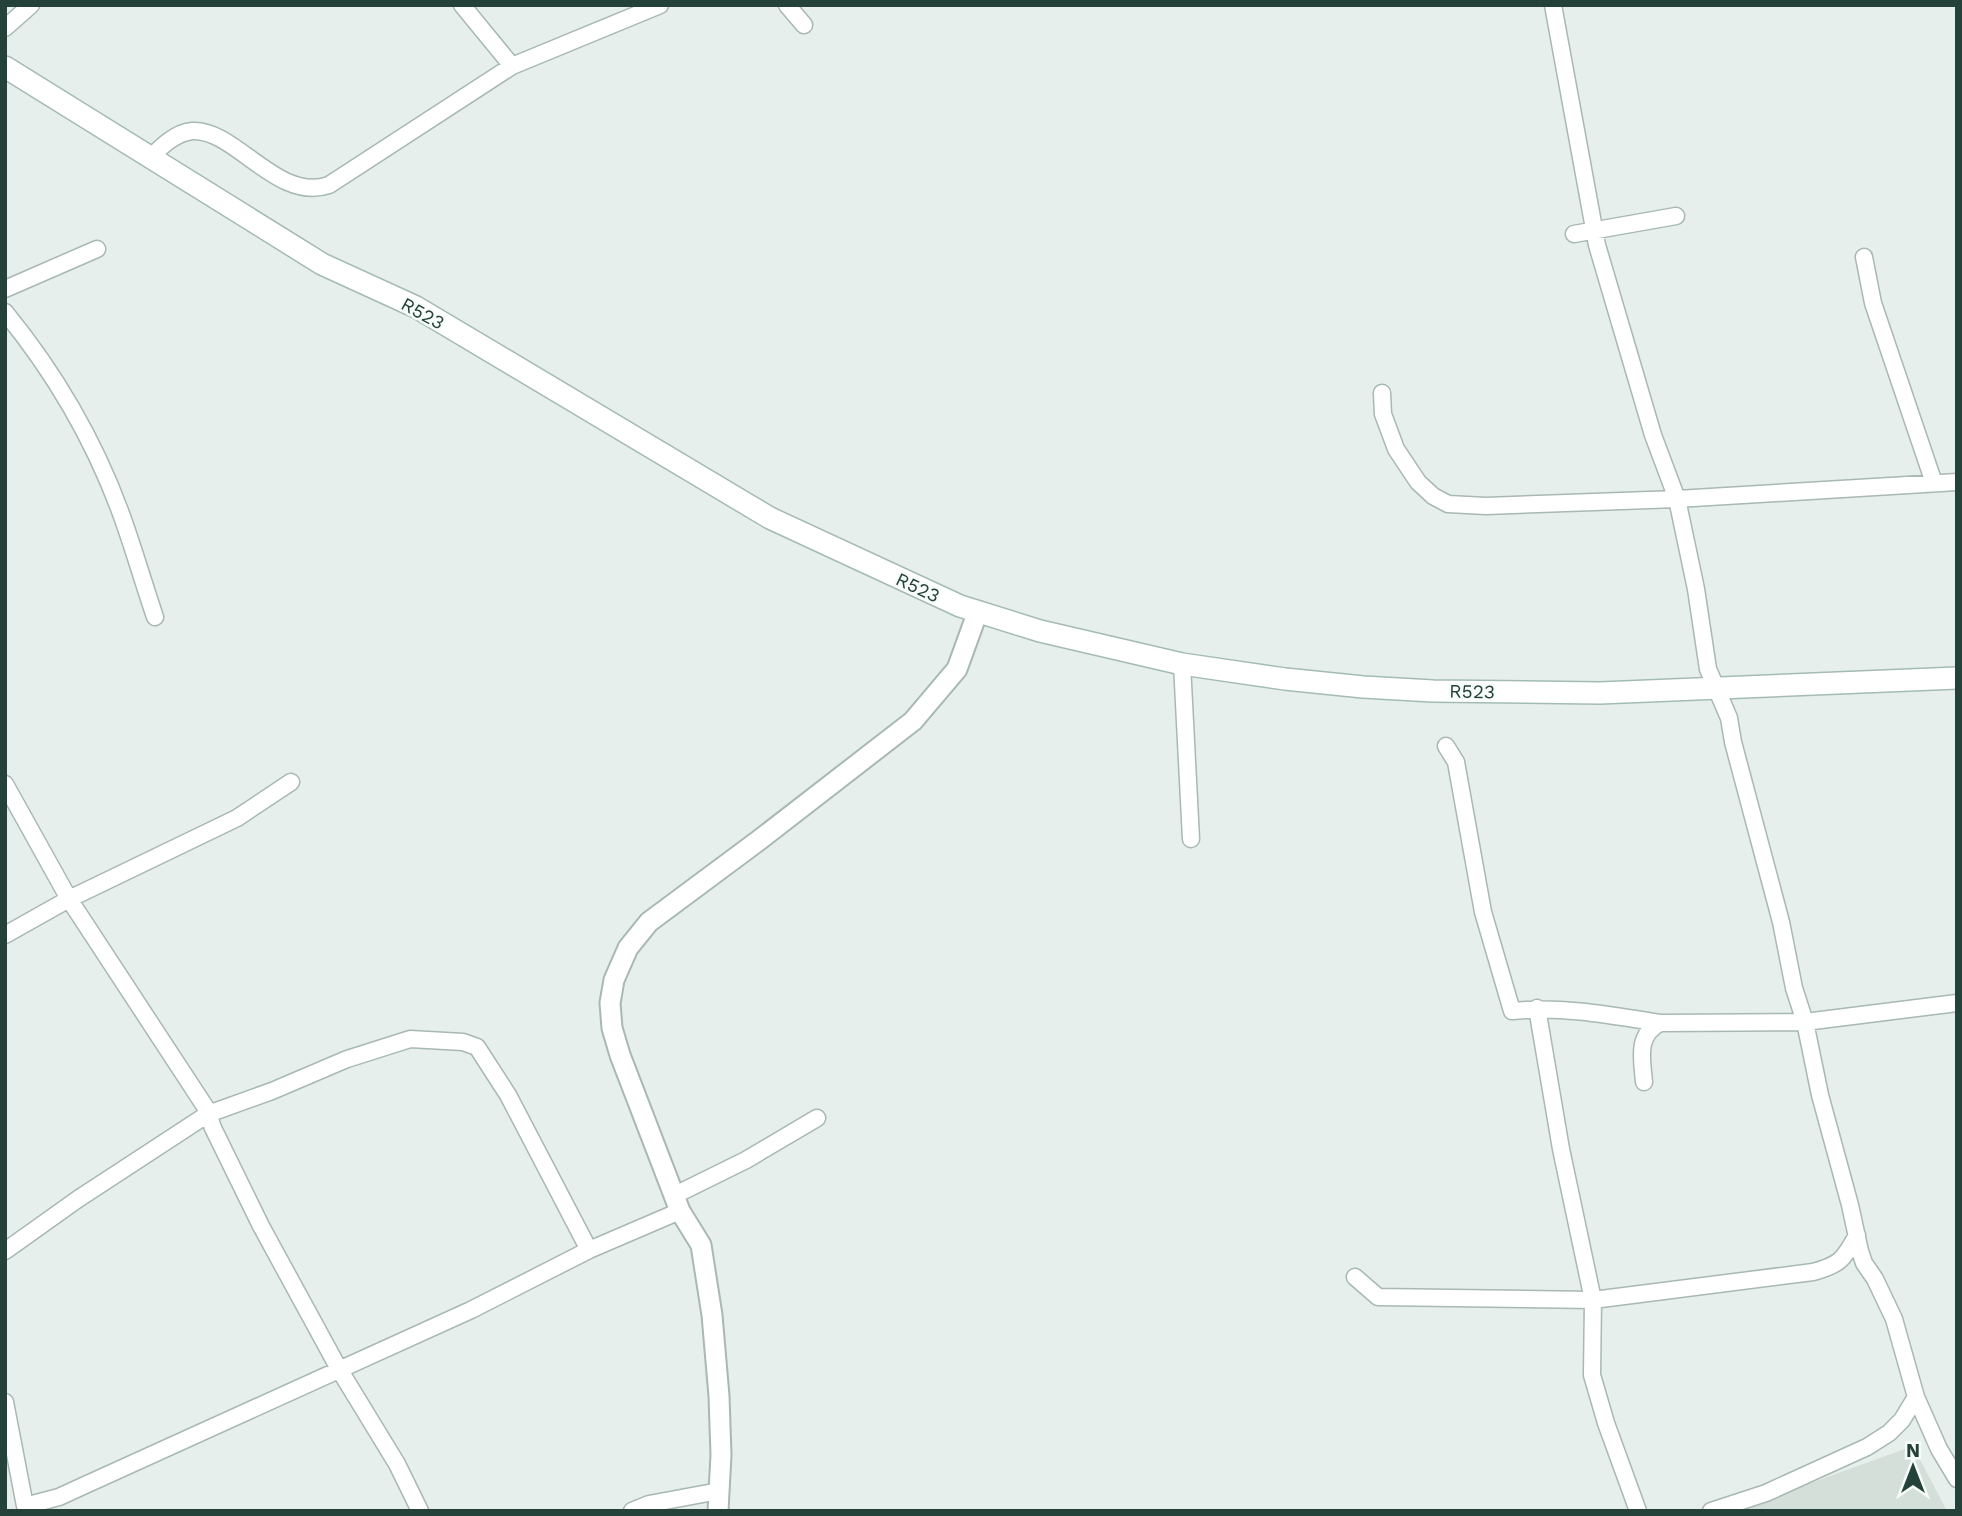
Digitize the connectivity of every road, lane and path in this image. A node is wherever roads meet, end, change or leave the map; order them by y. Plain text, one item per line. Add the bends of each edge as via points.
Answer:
1 (31, 5) edge
2 (463, 5) edge
3 (660, 5) edge
4 (787, 5) edge
5 (1553, 5) edge
6 (804, 25) dead end
7 (5, 27) edge
8 (512, 66) junction
9 (5, 67) edge
10 (151, 157) junction
11 (1676, 216) dead end
12 (1594, 230) junction
13 (1574, 234) dead end
14 (97, 249) dead end
15 (1864, 257) dead end
16 (5, 289) edge
17 (8, 319) edge
18 (1382, 393) dead end
19 (1957, 482) edge
20 (1934, 483) junction
21 (1677, 499) junction
22 (978, 611) junction
23 (155, 617) dead end
24 (1182, 664) junction
25 (1957, 678) edge
26 (1718, 689) junction
27 (1446, 746) dead end
28 (291, 782) dead end
29 (5, 784) edge
30 (1191, 839) dead end
31 (69, 899) junction
32 (5, 935) edge
33 (1957, 1003) edge
34 (1537, 1009) junction
35 (1805, 1022) junction
36 (1660, 1023) junction
37 (1644, 1082) dead end
38 (208, 1114) junction
39 (817, 1118) dead end
40 (677, 1204) junction
41 (1857, 1236) junction
42 (589, 1250) junction
43 (5, 1251) edge
44 (1355, 1278) dead end
45 (1593, 1300) junction
46 (339, 1369) junction
47 (1916, 1397) junction
48 (5, 1402) edge
49 (1957, 1479) edge
50 (718, 1501) edge
51 (21, 1509) edge
52 (420, 1511) edge
53 (632, 1511) edge
54 (1638, 1511) edge
55 (1711, 1511) edge

1 - 7 street
2 - 8 street
3 - 8 street
4 - 6 street
5 - 12 street
8 - 10 street via 318,189 289,183 215,136 194,131 166,142
9 - 10 main road, R523 / R523
10 - 22 main road, R523 / R523 via 322,264 416,307 770,518
11 - 12 street
12 - 13 street
12 - 21 street via 1653,435
14 - 16 street
15 - 20 street via 1873,303
17 - 23 street via 64,393 95,453 120,510
18 - 21 street via 1383,414 1396,449 1418,482 1448,504
19 - 20 street
20 - 21 street
21 - 26 street via 1709,669
22 - 24 main road, R523 / R523 via 1040,631
22 - 40 street via 957,669 913,721 649,922 622,960 610,1003 612,1028
24 - 26 main road, R523 / R523 via 1285,679 1433,691
24 - 30 street
25 - 26 main road, R523 / R523
26 - 35 street
27 - 34 street via 1456,762 1483,912 1511,1011
28 - 31 street via 237,818
29 - 31 street
31 - 32 street
31 - 38 street
33 - 35 street
34 - 36 street via 1576,1009
34 - 45 street
35 - 36 street
35 - 41 street
36 - 37 street via 1643,1038
38 - 42 street via 393,1043 410,1039 470,1044 477,1047 508,1095
38 - 43 street
38 - 46 street via 261,1226
39 - 40 street
40 - 42 street
40 - 50 street via 701,1245 712,1315 721,1455
41 - 45 street via 1834,1266 1813,1272
41 - 47 street via 1864,1263 1894,1319
42 - 46 street
44 - 45 street via 1378,1297
45 - 54 street via 1592,1375
46 - 51 street via 59,1497
46 - 52 street
47 - 49 street
47 - 55 street via 1902,1420 1867,1447 1766,1493
48 - 51 street
50 - 53 street via 649,1504

